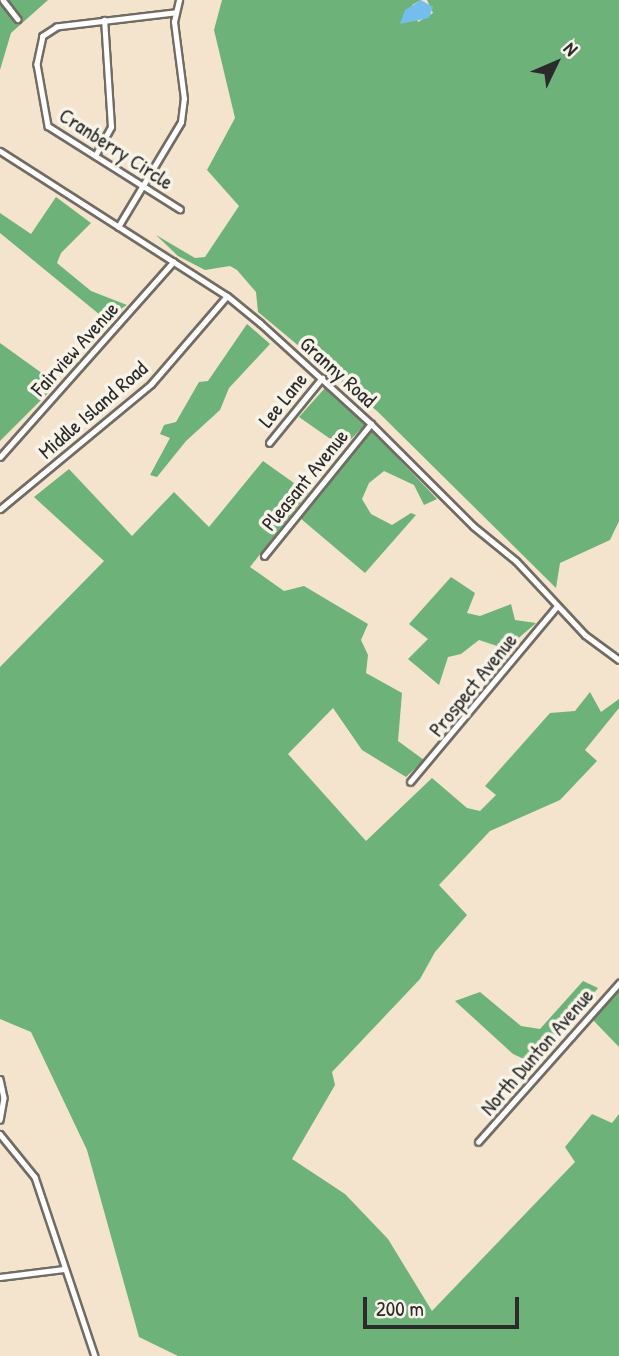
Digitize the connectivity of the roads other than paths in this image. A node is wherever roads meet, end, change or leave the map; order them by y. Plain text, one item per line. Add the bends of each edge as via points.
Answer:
1 (3, 0) edge
2 (179, 0) edge
3 (174, 13) junction
4 (18, 19) dead end
5 (104, 20) junction
6 (0, 150) edge
7 (95, 156) junction
8 (144, 186) junction
9 (180, 209) dead end
10 (118, 227) junction
11 (173, 262) junction
12 (227, 296) junction
13 (322, 377) junction
14 (371, 424) junction
15 (269, 443) dead end
16 (0, 457) edge
17 (0, 509) edge
18 (264, 556) dead end
19 (557, 606) junction
20 (619, 660) edge
21 (410, 782) dead end
22 (619, 983) edge
23 (0, 1079) edge
24 (0, 1119) edge
25 (0, 1134) edge
26 (478, 1142) dead end
27 (63, 1269) junction
28 (0, 1277) edge
29 (95, 1356) edge

1 - 4 street
2 - 3 street
3 - 5 street, Cranberry Circle
3 - 8 street via 183,111 174,138
5 - 7 street via 111,127
5 - 7 street, Cranberry Circle via 50,30 40,45 37,64 44,121
6 - 10 street, Granny Road
7 - 8 street, Cranberry Circle
8 - 9 street, Cranberry Circle
8 - 10 street
10 - 11 street, Granny Road
11 - 12 street, Granny Road
11 - 16 street, Fairview Avenue
12 - 13 street, Granny Road
12 - 17 street, Middle Island Road via 151,384
13 - 14 street, Granny Road
13 - 15 street, Lee Lane
14 - 18 street, Pleasant Avenue
14 - 19 street, Granny Road
19 - 20 street, Granny Road
19 - 21 street, Prospect Avenue
22 - 26 street, North Dunton Avenue
23 - 24 street via 4,1098
25 - 27 street via 30,1165
27 - 28 street
27 - 29 street

